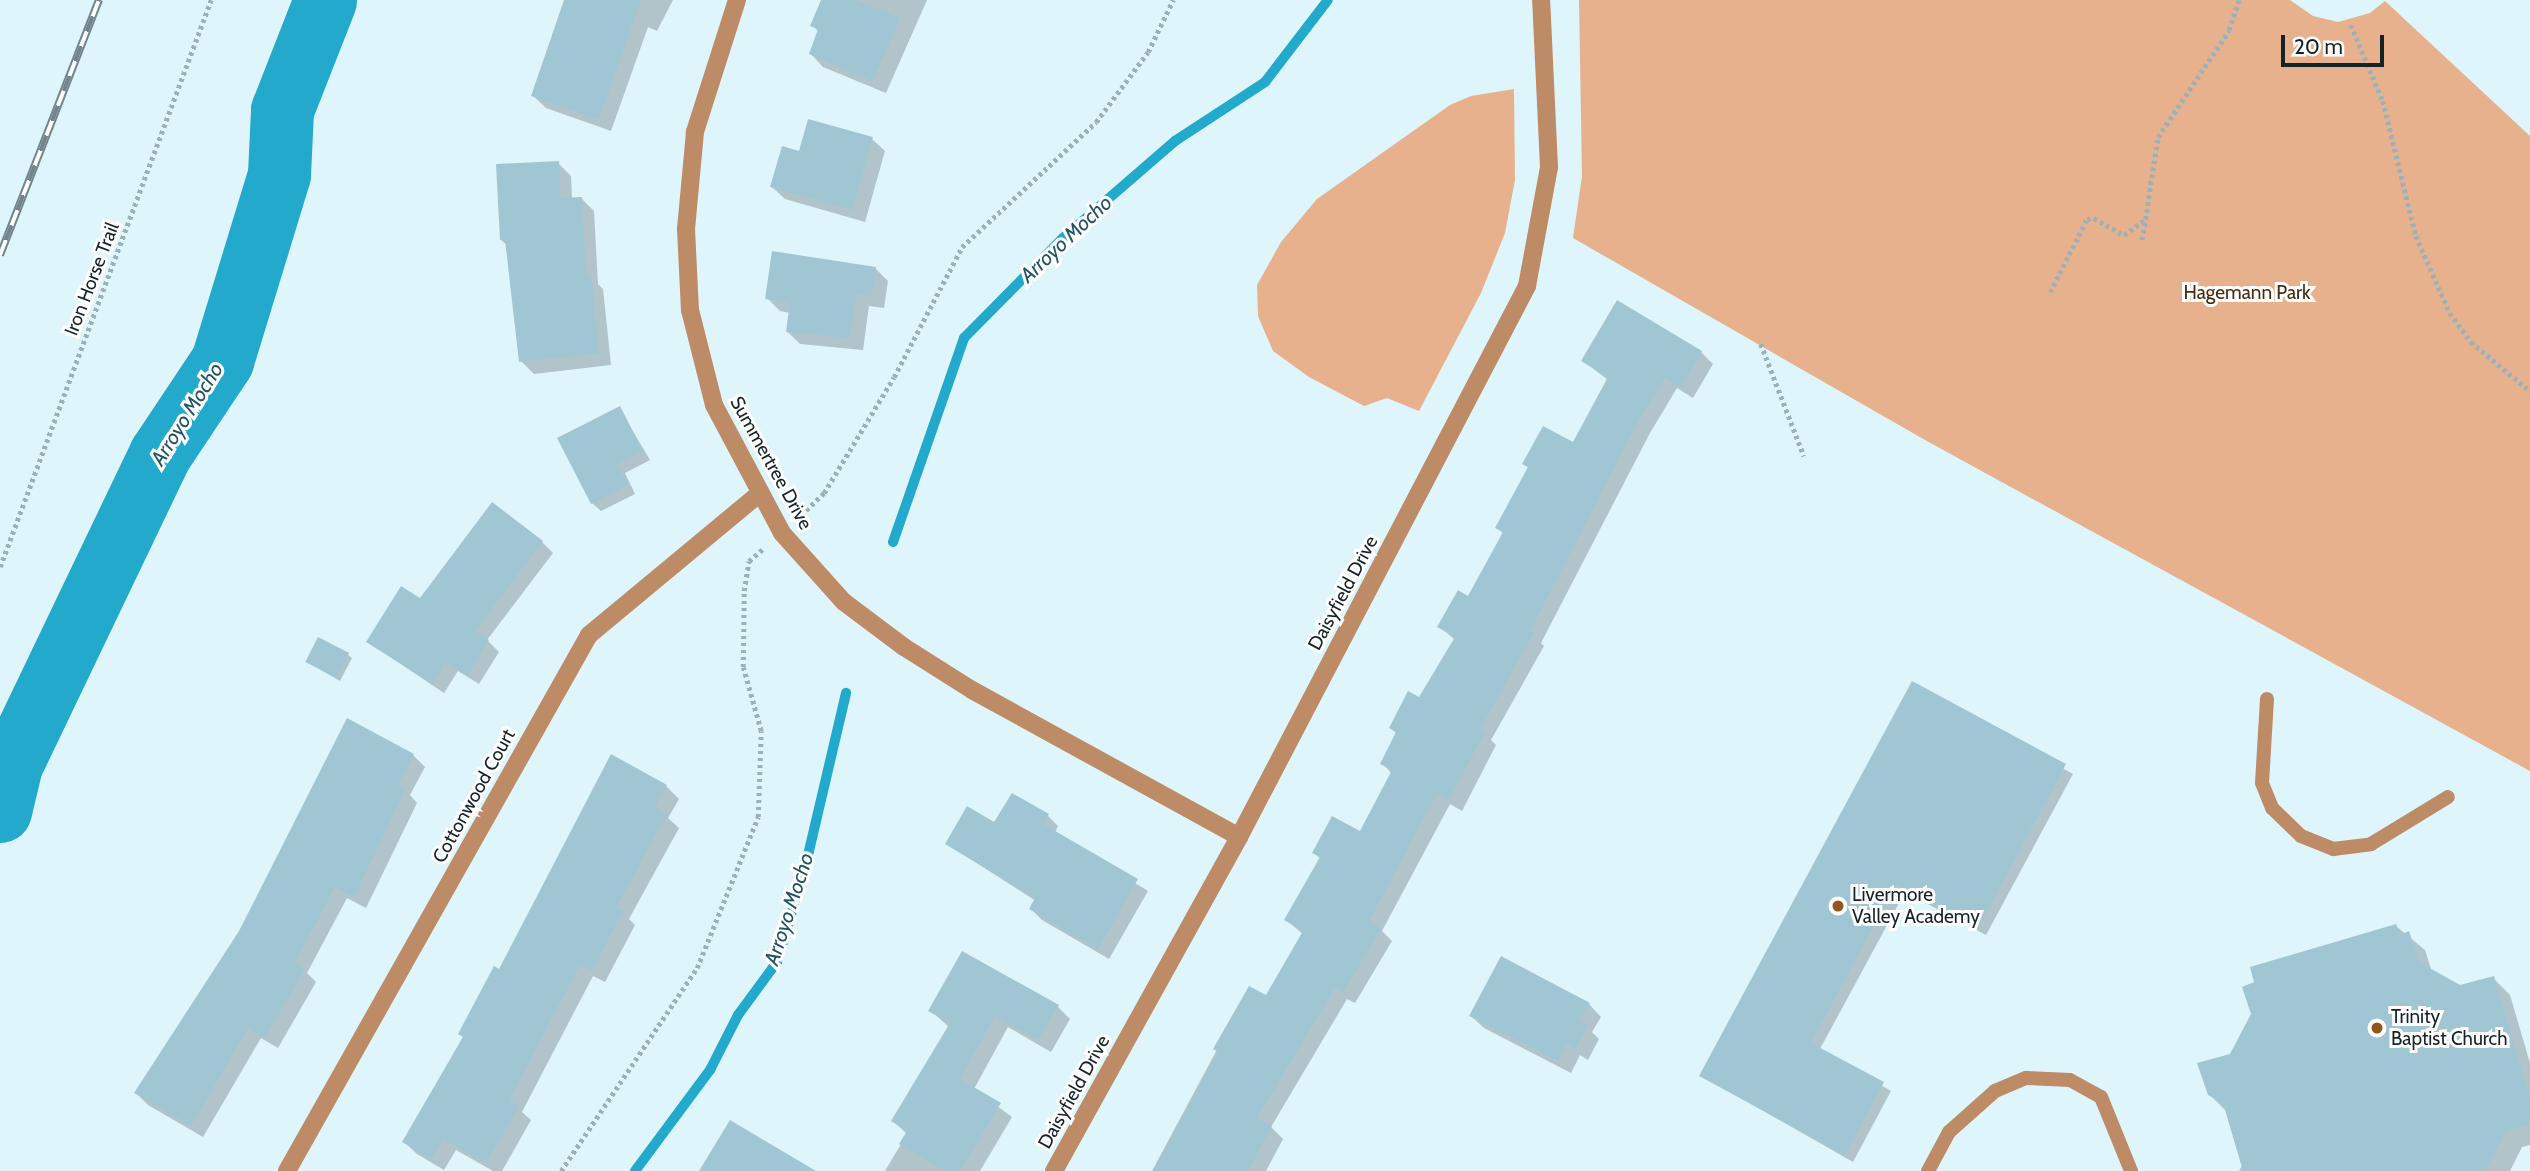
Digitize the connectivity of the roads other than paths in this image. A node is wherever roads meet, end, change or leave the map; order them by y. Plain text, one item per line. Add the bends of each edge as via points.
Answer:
1 (737, 0) edge
2 (1541, 0) edge
3 (760, 492) junction
4 (2267, 699) dead end
5 (2448, 797) dead end
6 (1239, 837) junction
7 (287, 1171) edge
8 (1054, 1171) edge
9 (1928, 1171) edge
10 (2131, 1171) edge

1 - 3 street, Summertree Drive via 695,132 686,229 690,310 714,405
2 - 6 street, Daisyfield Drive via 1549,167 1527,286
3 - 6 street, Summertree Drive via 782,533 844,602 904,647 972,690
3 - 7 street, Cottonwood Court via 589,635
4 - 5 lane via 2262,783 2272,808 2301,836 2333,849 2371,844
6 - 8 street, Daisyfield Drive
9 - 10 lane via 1949,1132 1995,1091 2026,1078 2070,1080 2101,1097

